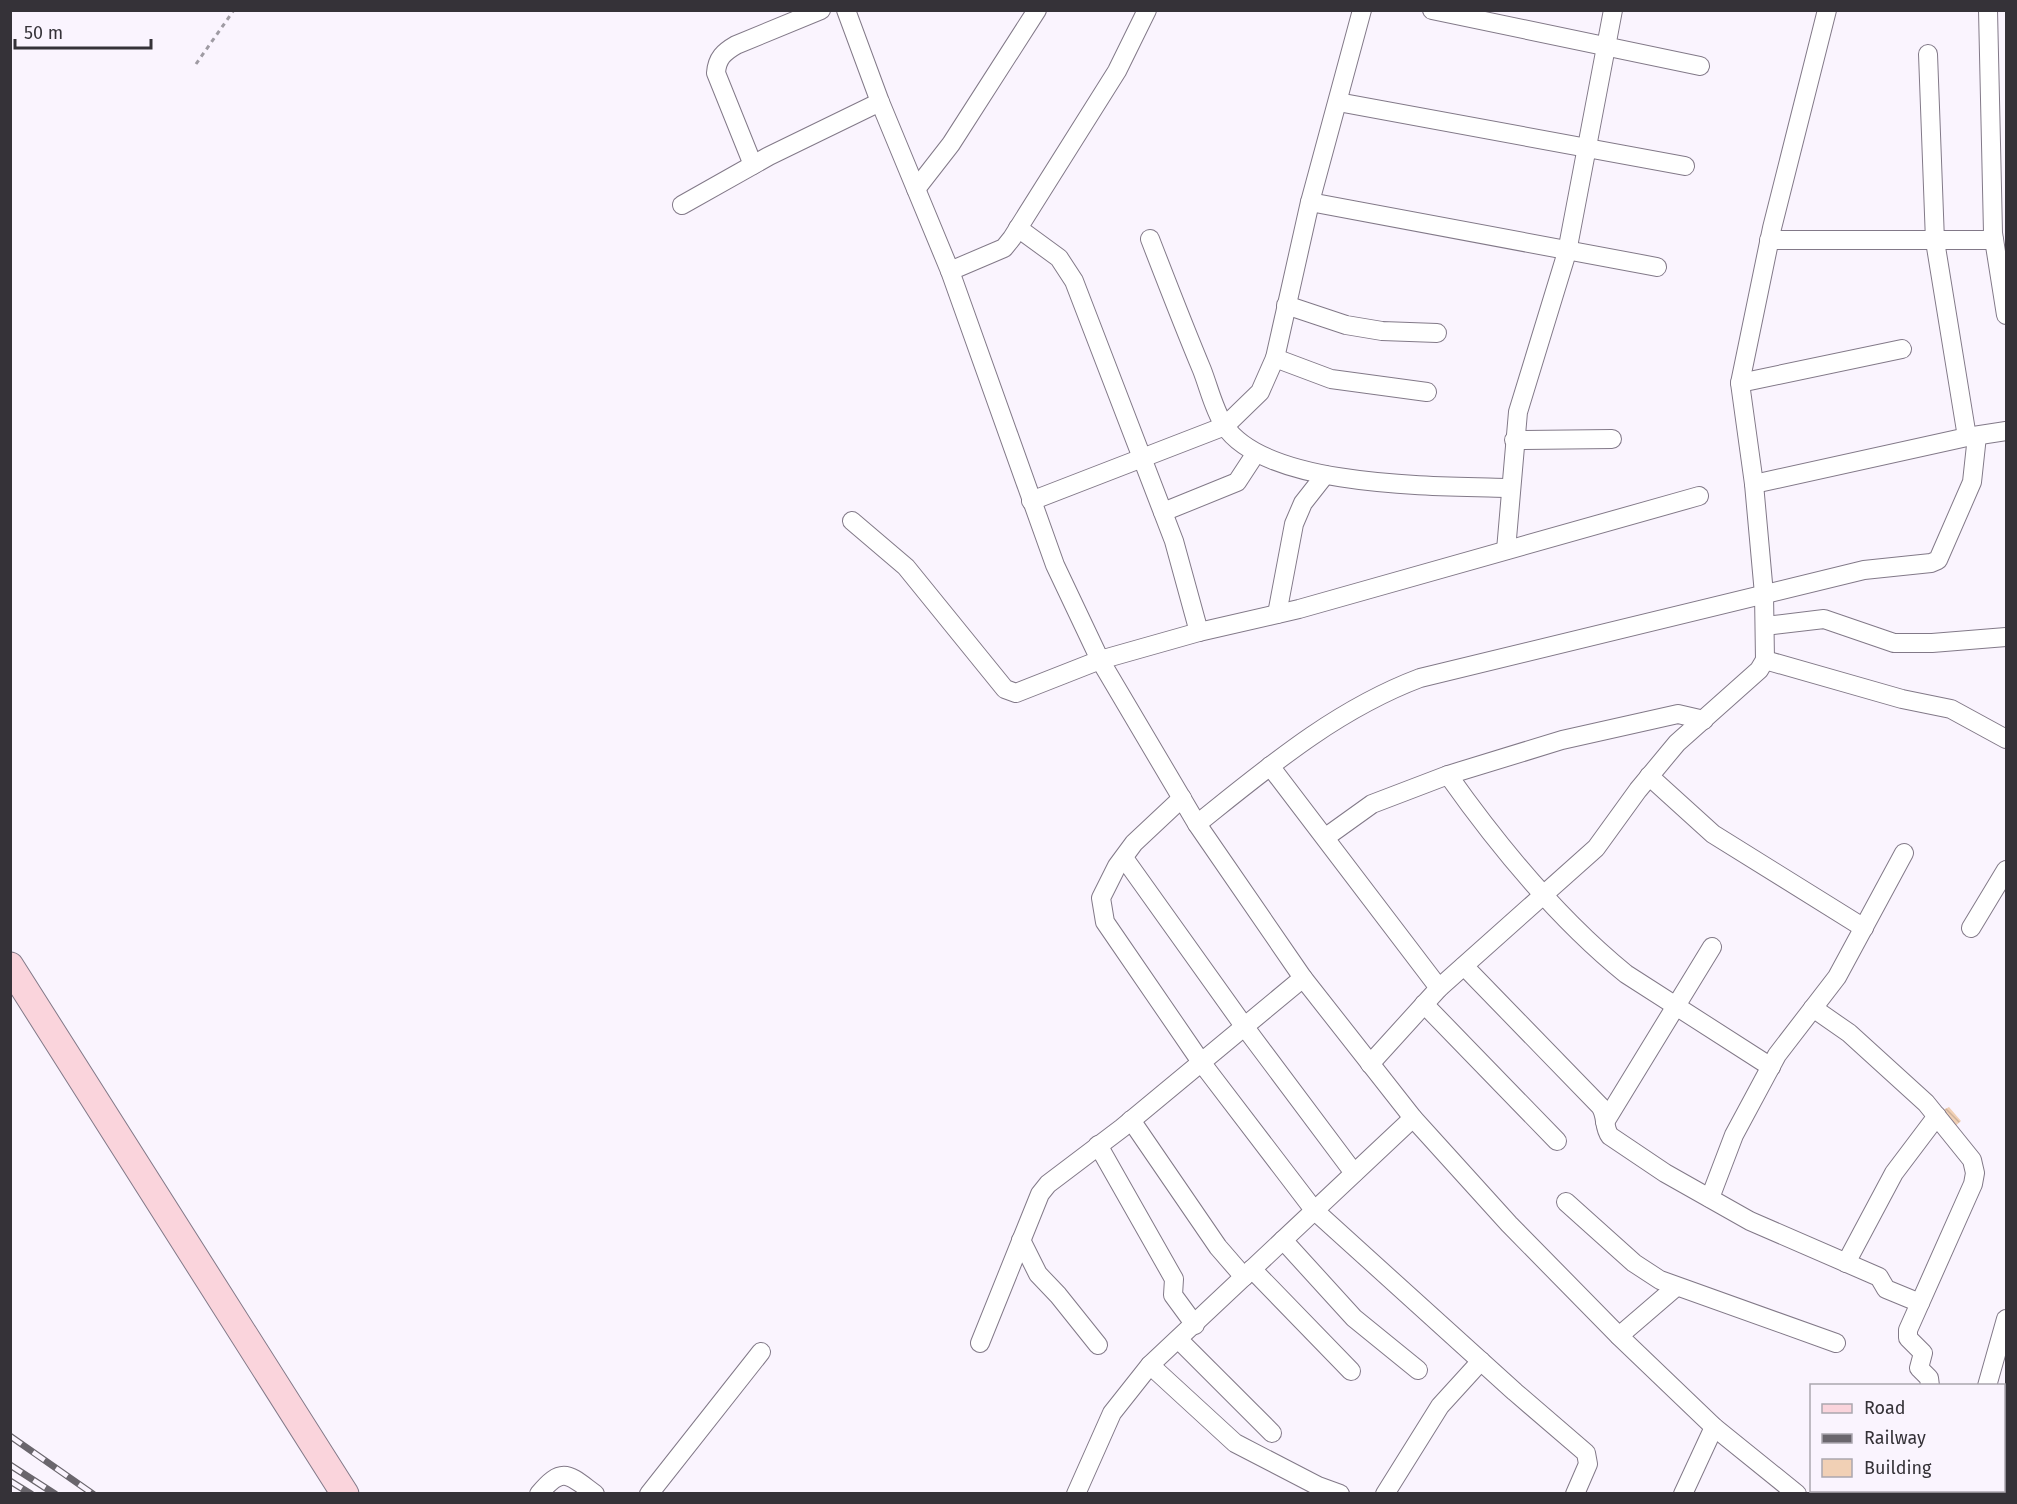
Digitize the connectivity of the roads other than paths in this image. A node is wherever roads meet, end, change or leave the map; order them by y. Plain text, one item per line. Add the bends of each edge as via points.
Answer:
1 (820, 10) edge
2 (846, 10) edge
3 (1036, 10) edge
4 (1147, 10) edge
5 (1362, 10) edge
6 (1432, 10) edge
7 (1613, 10) edge
8 (1827, 10) edge
9 (1988, 10) edge
10 (1606, 46) junction
11 (1928, 54) dead end
12 (1700, 66) dead end
13 (880, 102) junction
14 (1338, 102) junction
15 (1587, 150) junction
16 (753, 165) junction
17 (1685, 166) dead end
18 (916, 189) junction
19 (1310, 202) junction
20 (682, 205) dead end
21 (1018, 228) junction
22 (1150, 239) dead end
23 (1769, 240) junction
24 (1994, 240) junction
25 (1935, 241) junction
26 (1568, 252) junction
27 (1657, 267) dead end
28 (950, 271) junction
29 (1286, 305) junction
30 (2007, 315) edge
31 (1437, 333) dead end
32 (1902, 349) dead end
33 (1275, 358) junction
34 (1740, 383) junction
35 (1427, 392) dead end
36 (1225, 426) junction
37 (2007, 432) edge
38 (1972, 437) junction
39 (1514, 440) junction
40 (1612, 440) dead end
41 (1256, 453) junction
42 (1143, 458) junction
43 (1325, 475) junction
44 (1754, 484) junction
45 (1510, 488) junction
46 (1699, 496) dead end
47 (1031, 501) junction
48 (1163, 512) junction
49 (852, 521) dead end
50 (1506, 550) junction
51 (1764, 594) junction
52 (1277, 614) junction
53 (1765, 626) junction
54 (1199, 632) junction
55 (2007, 637) edge
56 (1100, 660) junction
57 (1765, 660) junction
58 (1704, 720) junction
59 (2007, 739) edge
60 (1270, 766) junction
61 (1448, 776) junction
62 (1649, 776) junction
63 (1182, 798) junction
64 (1197, 824) junction
65 (1326, 837) junction
66 (1905, 853) dead end
67 (1124, 858) junction
68 (2007, 870) edge
69 (1544, 894) junction
70 (1864, 928) junction
71 (1971, 928) dead end
72 (1712, 947) dead end
73 (10, 966) edge
74 (1464, 966) junction
75 (1303, 978) junction
76 (1439, 988) junction
77 (1424, 1004) junction
78 (1677, 1005) junction
79 (1813, 1008) junction
80 (1244, 1026) junction
81 (1201, 1062) junction
82 (1370, 1064) junction
83 (1771, 1066) junction
84 (1937, 1116) junction
85 (1413, 1118) junction
86 (1131, 1120) junction
87 (1605, 1122) junction
88 (1557, 1141) dead end
89 (1098, 1145) junction
90 (1354, 1173) junction
91 (1710, 1198) junction
92 (1566, 1202) dead end
93 (1314, 1210) junction
94 (1283, 1239) junction
95 (1021, 1240) junction
96 (1846, 1263) junction
97 (1248, 1273) junction
98 (1676, 1287) junction
99 (1920, 1303) junction
100 (2007, 1319) edge
101 (1195, 1325) junction
102 (1619, 1336) junction
103 (1179, 1340) junction
104 (980, 1343) dead end
105 (1836, 1343) dead end
106 (1098, 1344) dead end
107 (761, 1352) dead end
108 (1481, 1361) junction
109 (1150, 1365) junction
110 (1418, 1370) dead end
111 (1351, 1371) dead end
112 (1930, 1384) edge
113 (1988, 1384) edge
114 (1714, 1426) junction
115 (1272, 1433) dead end
116 (345, 1494) edge
117 (539, 1494) edge
118 (595, 1494) edge
119 (649, 1494) edge
120 (1076, 1494) edge
121 (1340, 1494) edge
122 (1385, 1494) edge
123 (1575, 1494) edge
124 (1683, 1494) edge
125 (1797, 1494) edge

1 - 16 street via 736,45 723,53 716,64 716,73
2 - 13 street
3 - 18 street via 951,144
4 - 21 street via 1117,71
5 - 14 street
6 - 10 street
7 - 10 street
8 - 23 street
9 - 24 street
10 - 12 street
10 - 15 street
11 - 25 street
13 - 16 street
13 - 18 street
14 - 15 street
14 - 19 street
15 - 17 street
15 - 26 street
16 - 20 street
18 - 28 street
19 - 26 street
19 - 29 street
21 - 28 street via 1004,248
21 - 42 street via 1059,258 1074,281
22 - 36 street
23 - 25 street
23 - 34 street
24 - 25 street
24 - 30 street
25 - 38 street
26 - 27 street
26 - 39 street via 1518,412
28 - 47 street
29 - 31 street via 1346,326
29 - 33 street
32 - 34 street
33 - 35 street via 1331,379
33 - 36 street via 1260,392
34 - 44 street
36 - 41 street
36 - 42 street
37 - 38 street
38 - 44 street
38 - 51 street via 1972,482 1940,558 1932,563 1864,570
39 - 40 street
39 - 45 street
41 - 43 street via 1286,466
41 - 48 street via 1237,482
42 - 47 street
42 - 48 street
43 - 45 street
43 - 52 street via 1303,503 1294,524
44 - 51 street
45 - 50 street
46 - 50 street
47 - 56 street via 1054,564
48 - 54 street
49 - 56 street via 906,567 1011,693 1026,691
50 - 52 street
51 - 53 street
51 - 60 street via 1420,678 1352,709
52 - 54 street
53 - 55 street via 1824,619 1894,643
53 - 57 street
54 - 56 street
56 - 63 street
57 - 58 street
57 - 59 street via 1951,709
58 - 61 street via 1678,714 1562,740
58 - 62 street via 1677,743
60 - 64 street
60 - 65 street
61 - 65 street via 1372,804
61 - 69 street
62 - 69 street via 1596,848
62 - 70 street via 1713,834
63 - 64 street
63 - 67 street via 1134,843
64 - 75 street
65 - 76 street
66 - 70 street
67 - 80 street
67 - 81 street via 1101,898 1105,922
68 - 71 street
69 - 74 street
69 - 78 street via 1610,962
70 - 79 street via 1846,963
72 - 78 street
73 - 116 street
74 - 76 street
74 - 87 street via 1600,1106
75 - 80 street
75 - 82 street
76 - 77 street
77 - 82 street
77 - 88 street
78 - 83 street
78 - 87 street
79 - 83 street
79 - 84 street via 1849,1033
80 - 81 street
80 - 90 street
81 - 86 street
81 - 93 street
82 - 85 street
83 - 91 street via 1734,1135
84 - 96 street via 1894,1173
84 - 99 street via 1972,1160 1975,1178
85 - 90 street
85 - 102 street via 1509,1224
86 - 89 street
86 - 97 street via 1205,1229
87 - 91 street via 1610,1136
89 - 95 street via 1048,1184
89 - 101 street via 1174,1279 1173,1294
90 - 93 street
91 - 96 street via 1750,1221
92 - 98 street via 1634,1263
93 - 94 street
93 - 108 street
94 - 97 street
94 - 110 street via 1354,1318
95 - 104 street
95 - 106 street via 1038,1274
96 - 99 street via 1879,1277 1886,1289
97 - 101 street
97 - 111 street
98 - 102 street
98 - 105 street
99 - 112 street via 1908,1338 1923,1353 1919,1368
100 - 113 street
101 - 103 street
102 - 114 street
103 - 109 street
103 - 115 street
107 - 119 street
108 - 122 street via 1440,1406
108 - 123 street via 1586,1453 1588,1464
109 - 120 street via 1112,1413
109 - 121 street via 1235,1443
114 - 124 street
114 - 125 street
117 - 118 street via 549,1481 562,1474 570,1475

